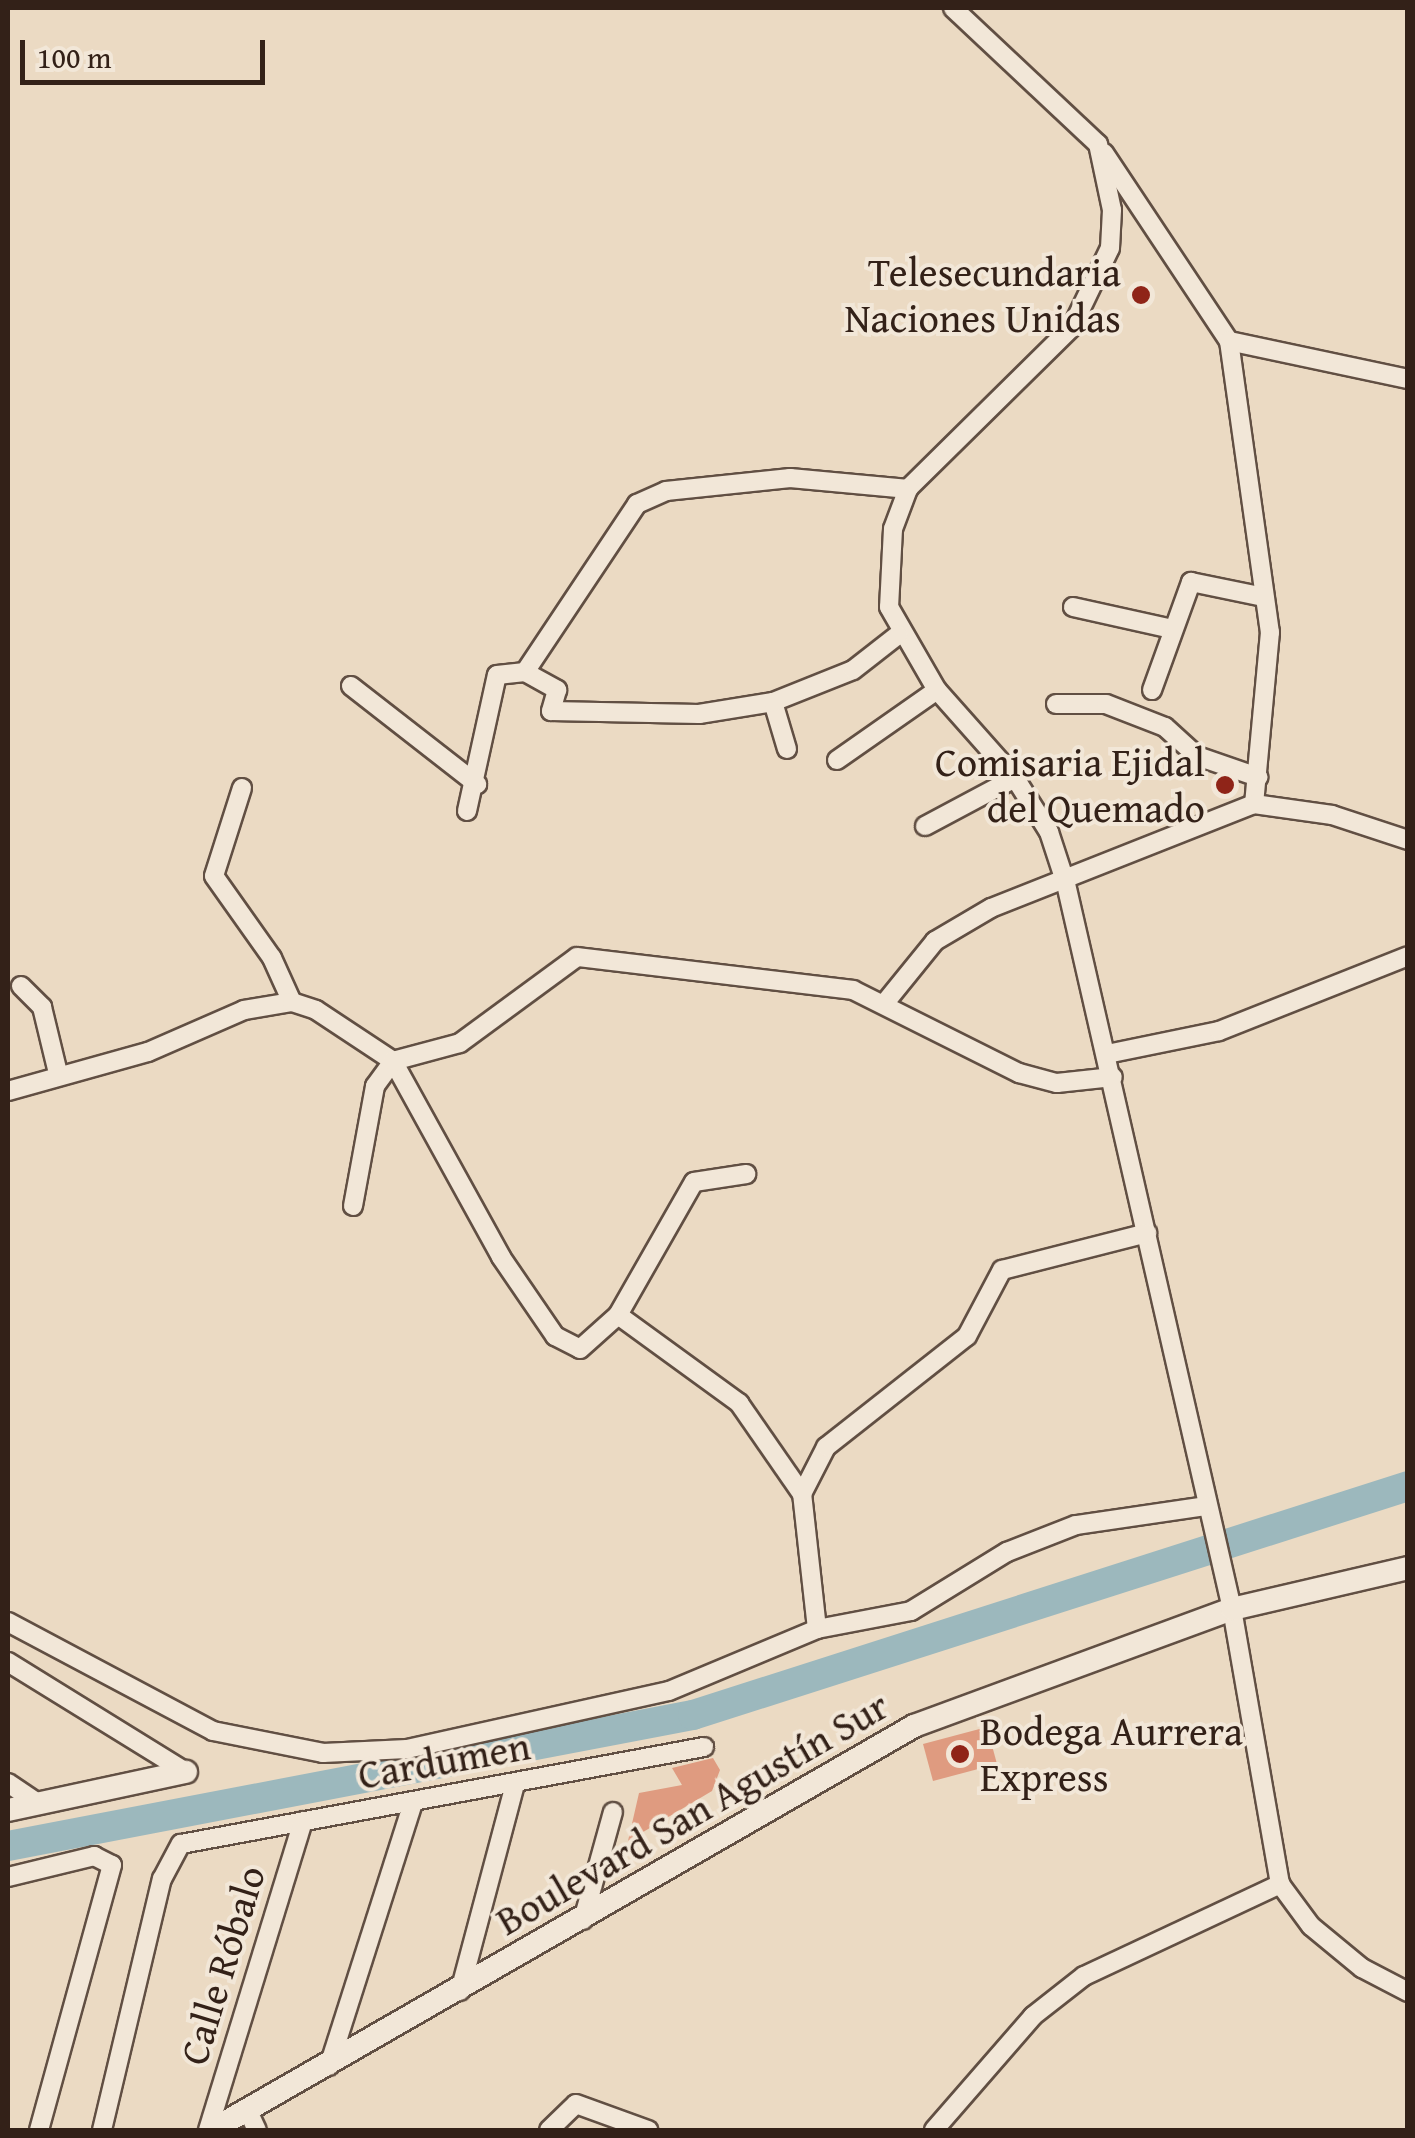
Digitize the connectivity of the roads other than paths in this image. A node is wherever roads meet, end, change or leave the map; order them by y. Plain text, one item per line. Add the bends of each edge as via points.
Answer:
1 (953, 8) edge
2 (1098, 144) junction
3 (1230, 341) junction
4 (1408, 380) edge
5 (908, 489) junction
6 (1264, 597) junction
7 (1073, 607) dead end
8 (1172, 628) junction
9 (898, 635) junction
10 (524, 672) junction
11 (350, 686) dead end
12 (937, 690) junction
13 (1152, 690) dead end
14 (773, 702) junction
15 (1056, 704) dead end
16 (786, 748) dead end
17 (837, 760) dead end
18 (1258, 777) junction
19 (1015, 778) junction
20 (476, 784) junction
21 (242, 788) dead end
22 (1254, 804) junction
23 (467, 811) dead end
24 (925, 826) dead end
25 (1408, 840) edge
26 (1066, 884) junction
27 (1408, 956) edge
28 (20, 986) dead end
29 (292, 1002) junction
30 (884, 1004) junction
31 (1106, 1054) junction
32 (393, 1061) junction
33 (58, 1073) junction
34 (1113, 1077) junction
35 (8, 1091) edge
36 (746, 1174) dead end
37 (353, 1206) dead end
38 (1147, 1234) junction
39 (618, 1315) junction
40 (802, 1494) junction
41 (1208, 1512) junction
42 (1408, 1568) edge
43 (1232, 1609) junction
44 (8, 1622) edge
45 (817, 1629) junction
46 (8, 1662) edge
47 (704, 1746) dead end
48 (186, 1772) joint
49 (8, 1783) edge
50 (515, 1784) junction
51 (36, 1802) junction
52 (414, 1802) junction
53 (8, 1810) edge
54 (613, 1812) dead end
55 (303, 1820) junction
56 (8, 1877) edge
57 (1280, 1884) junction
58 (582, 1920) junction
59 (1408, 1992) edge
60 (460, 1993) junction
61 (329, 2066) junction
62 (252, 2121) edge
63 (39, 2130) edge
64 (102, 2130) edge
65 (210, 2130) edge
66 (549, 2130) edge
67 (648, 2130) edge
68 (934, 2130) edge

1 - 2 street
2 - 3 street
2 - 5 street via 1112,210 1100,280 1034,370
3 - 4 street
3 - 6 street
5 - 9 street via 886,578
5 - 10 street via 790,478 666,490 637,504
6 - 8 street via 1190,582
6 - 18 street via 1270,656
7 - 8 street
8 - 13 street
9 - 12 street
9 - 14 street via 853,670
10 - 14 street via 558,690 551,712 634,718
10 - 20 street via 498,676 490,686
11 - 20 street
12 - 17 street
12 - 19 street
14 - 16 street
15 - 18 street via 1106,704 1165,727 1198,756
18 - 22 street
19 - 24 street
19 - 26 street via 1049,832
20 - 23 street
21 - 29 street via 214,876 272,958
22 - 25 street via 1332,815
22 - 26 street
26 - 30 street via 991,908 936,941
26 - 31 street
27 - 31 street via 1219,1031
28 - 33 street via 42,1007
29 - 32 street
29 - 33 street via 244,1010 148,1052
30 - 32 street via 853,990 745,972 577,956 460,1043
30 - 34 street via 1020,1073 1057,1082
31 - 34 street
32 - 37 street via 375,1086
32 - 39 street via 501,1257 555,1336 580,1350
33 - 35 street
34 - 38 street
36 - 39 street via 694,1182
38 - 40 street via 1002,1270 967,1336 826,1446
38 - 41 street
39 - 40 street via 739,1404
40 - 45 street
41 - 43 street
41 - 45 street via 1076,1526 1007,1552 911,1611
42 - 43 main road, Boulevard San Agustín Sur
43 - 57 street
43 - 58 main road, Boulevard San Agustín Sur via 914,1726
44 - 45 street via 212,1731 323,1753 407,1749 669,1691
46 - 48 street
47 - 50 street, Cardumen
48 - 51 main road
49 - 51 street
50 - 52 street, Cardumen
50 - 60 street
51 - 53 main road
52 - 55 street, Cardumen
52 - 61 street
54 - 58 street
55 - 64 street, Cardumen via 195,1839 171,1854
55 - 65 street, Calle Róbalo
56 - 63 street via 106,1858 112,1875
57 - 59 street via 1312,1926 1362,1968
57 - 68 street via 1084,1976 1033,2016
58 - 60 main road, Boulevard San Agustín Sur
60 - 61 main road, Boulevard San Agustín Sur
61 - 62 main road, Boulevard San Agustín Sur
62 - 65 main road, Boulevard San Agustín Sur
66 - 67 street via 576,2104

